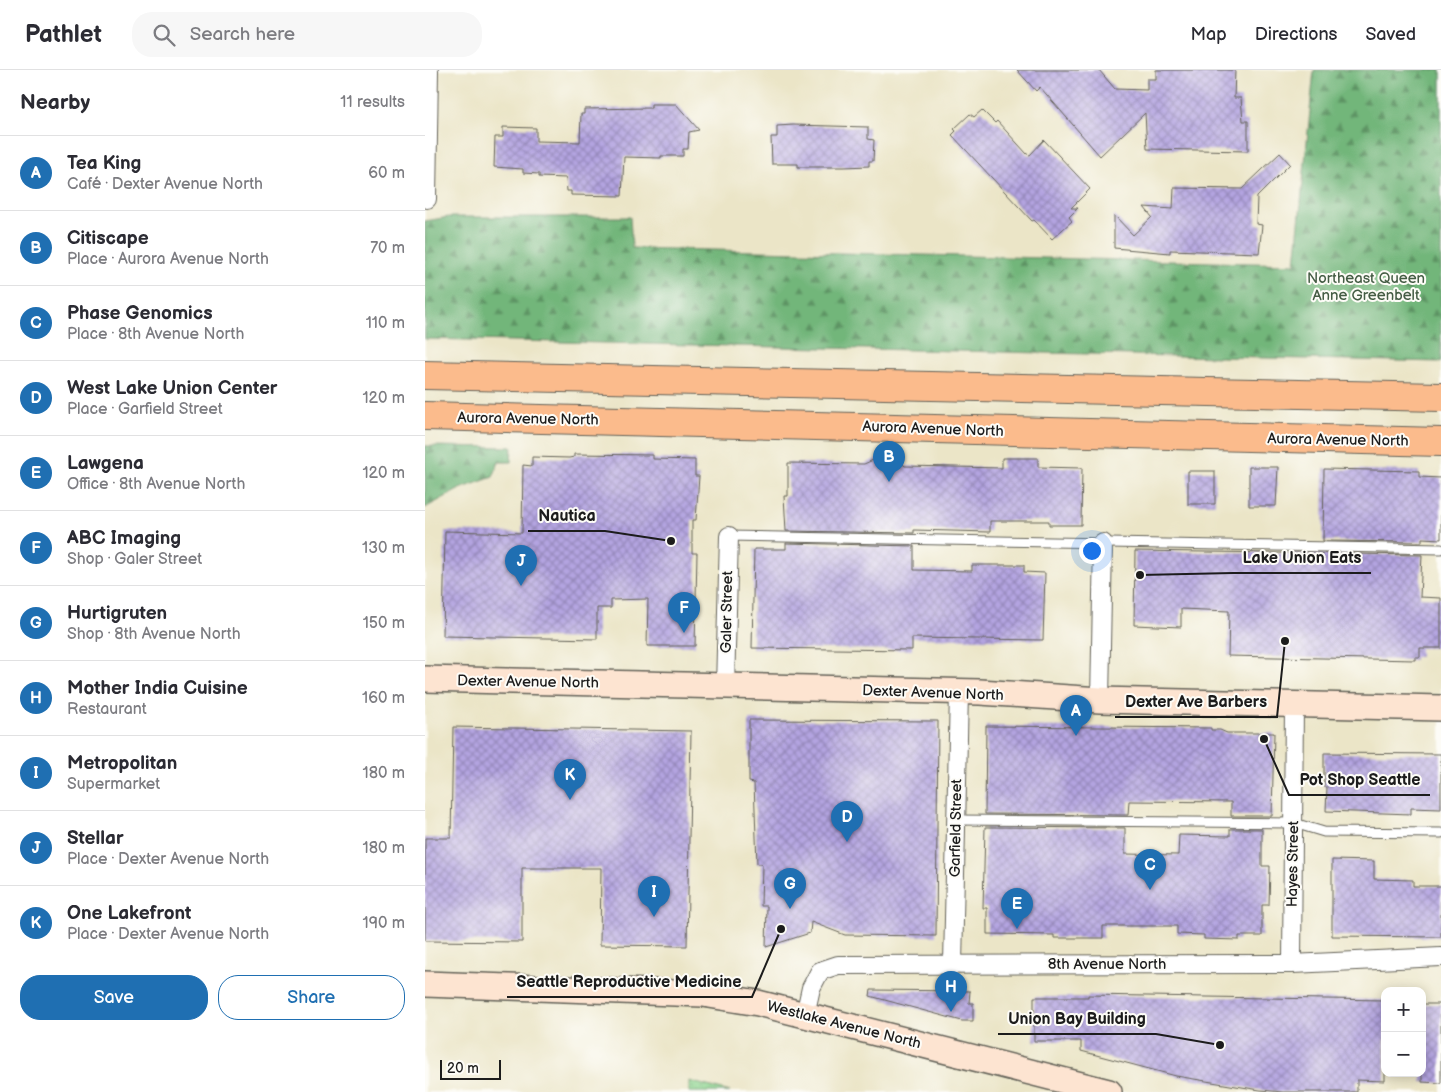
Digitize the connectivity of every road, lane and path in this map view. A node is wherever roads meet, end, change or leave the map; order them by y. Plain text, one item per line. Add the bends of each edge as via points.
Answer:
1 (429, 70) edge
2 (427, 199) dead end
3 (425, 375) edge
4 (1441, 397) edge
5 (425, 416) edge
6 (1441, 442) edge
7 (729, 536) joint
8 (1103, 543) junction
9 (1441, 549) edge
10 (425, 679) edge
11 (725, 687) junction
12 (959, 692) junction
13 (1100, 700) junction
14 (1294, 703) junction
15 (1441, 708) edge
16 (956, 820) junction
17 (1294, 823) junction
18 (1441, 833) edge
19 (1441, 957) edge
20 (953, 964) junction
21 (1292, 964) junction
22 (425, 984) edge
23 (805, 1015) junction
24 (1109, 1092) edge

1 - 2 street
3 - 4 highway
5 - 6 highway, Aurora Avenue North
7 - 8 lane
7 - 11 street, Galer Street
8 - 9 lane
8 - 13 street
10 - 11 main road, Dexter Avenue North
11 - 12 main road, Dexter Avenue North
12 - 13 main road, Dexter Avenue North
12 - 16 street, Garfield Street
13 - 14 main road, Dexter Avenue North
14 - 15 main road, Dexter Avenue North
14 - 17 street, Hayes Street
16 - 17 lane
16 - 20 street, Garfield Street
17 - 18 lane via 1324,832
17 - 21 street, Hayes Street
19 - 21 street, 8th Avenue North
20 - 21 street, 8th Avenue North
20 - 23 street, 8th Avenue North via 838,965 820,971 811,988
22 - 23 main road, Westlake Avenue North via 703,994
23 - 24 main road, Westlake Avenue North

